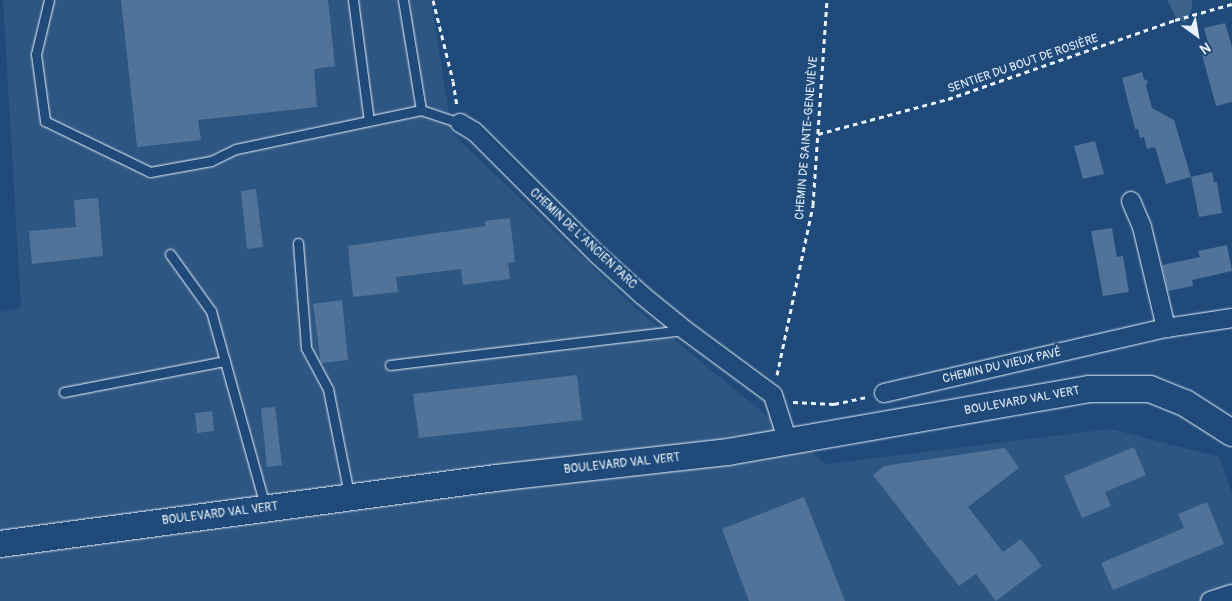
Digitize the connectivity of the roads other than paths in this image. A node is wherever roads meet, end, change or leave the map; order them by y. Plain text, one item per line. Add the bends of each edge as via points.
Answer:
1 (49, 0) edge
2 (353, 0) edge
3 (403, 0) edge
4 (421, 110) junction
5 (369, 121) junction
6 (460, 124) joint
7 (1131, 201) dead end
8 (298, 243) dead end
9 (170, 254) dead end
10 (1232, 318) edge
11 (1166, 328) junction
12 (685, 330) junction
13 (225, 361) junction
14 (390, 365) dead end
15 (64, 392) dead end
16 (884, 392) road end
17 (1232, 433) edge
18 (788, 442) junction
19 (350, 497) junction
20 (266, 508) junction
21 (0, 544) edge
22 (1232, 594) edge
23 (1210, 601) edge

1 - 5 lane via 36,54 45,121 150,172 211,161 236,148
2 - 5 lane
3 - 4 lane
4 - 5 lane
4 - 6 lane
6 - 12 street, CHEMIN DE L'ANCIEN PARC via 480,138 598,255
7 - 11 street via 1142,227
8 - 19 lane via 306,348 328,389
9 - 13 lane via 211,311
10 - 11 street, CHEMIN DU VIEUX PAVÉ
11 - 16 street, CHEMIN DU VIEUX PAVÉ
12 - 14 lane
12 - 18 street, CHEMIN DE L'ANCIEN PARC via 773,394
13 - 15 lane
13 - 20 lane
17 - 18 street, BOULEVARD VAL VERT via 1185,403 1150,389 1089,389
18 - 19 street, BOULEVARD VAL VERT
19 - 20 street, BOULEVARD VAL VERT
20 - 21 street, BOULEVARD VAL VERT
22 - 23 street

